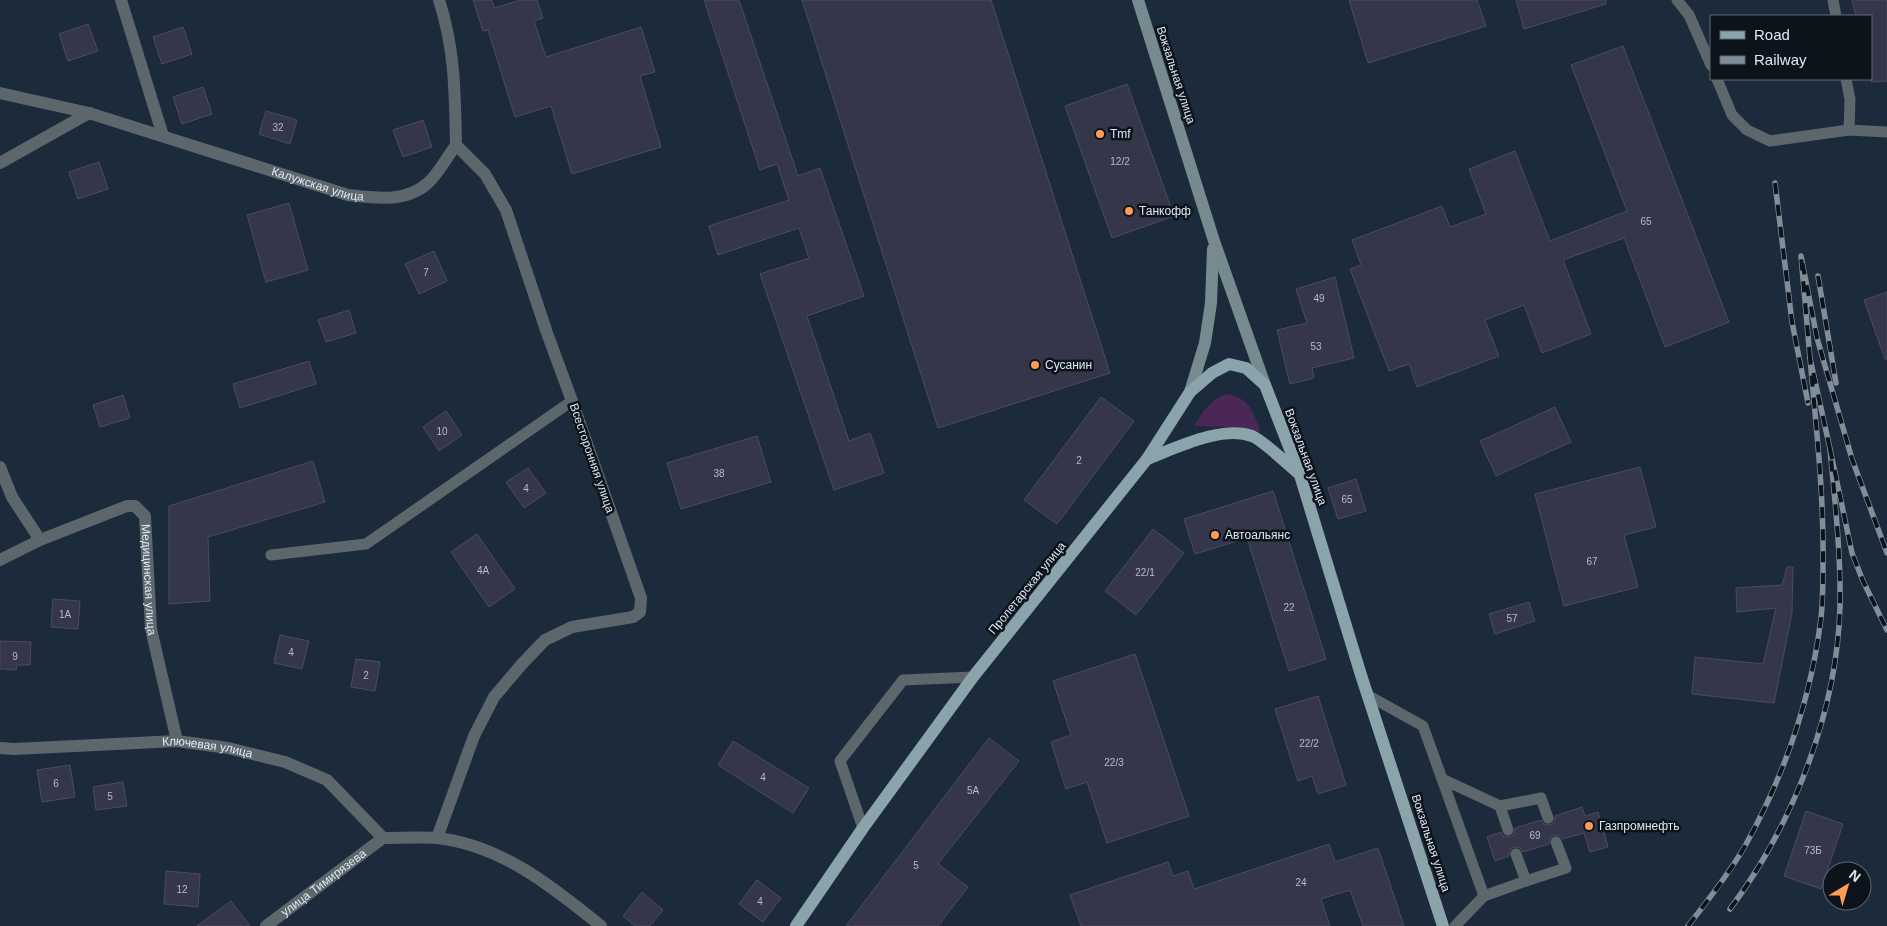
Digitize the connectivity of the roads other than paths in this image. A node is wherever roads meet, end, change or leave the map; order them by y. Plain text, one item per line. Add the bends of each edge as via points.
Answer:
1 (121, 0) edge
2 (439, 0) edge
3 (1138, 0) edge
4 (1677, 0) edge
5 (1833, 0) edge
6 (1836, 15) edge
7 (1710, 63) edge
8 (1717, 80) edge
9 (1846, 80) edge
10 (0, 93) edge
11 (89, 113) junction
12 (1849, 130) junction
13 (1887, 132) edge
14 (163, 136) junction
15 (456, 145) junction
16 (0, 163) edge
17 (1214, 241) junction
18 (1265, 385) junction
19 (1190, 392) junction
20 (572, 401) junction
21 (1147, 459) junction
22 (0, 467) edge
23 (1300, 475) junction
24 (40, 540) junction
25 (271, 555) dead end
26 (0, 560) edge
27 (973, 677) junction
28 (1369, 696) junction
29 (177, 741) junction
30 (0, 748) edge
31 (1442, 779) junction
32 (1500, 806) junction
33 (1548, 818) dead end
34 (863, 828) junction
35 (1508, 830) dead end
36 (383, 838) junction
37 (437, 838) junction
38 (1556, 842) dead end
39 (1516, 854) dead end
40 (1526, 881) junction
41 (1484, 896) junction
42 (266, 926) edge
43 (601, 926) edge
44 (796, 926) edge
45 (1444, 926) edge
46 (1455, 926) edge

1 - 14 street
2 - 15 street via 448,26 455,76
3 - 17 main road, Вокзальная улица
4 - 7 lane via 1689,15
5 - 6 lane
8 - 12 lane via 1732,115 1747,130 1770,141
9 - 12 lane via 1850,99
10 - 11 street, Калужская улица
11 - 14 street, Калужская улица
11 - 16 street
12 - 13 lane
14 - 15 street, Калужская улица via 348,195 378,198 405,196 427,183
15 - 20 street, Всесторонняя улица via 485,174 506,210
17 - 18 main road, Вокзальная улица
17 - 19 main road, Пролетарская улица via 1211,304
18 - 19 main road via 1246,368 1229,364 1212,373
18 - 23 main road, Вокзальная улица
19 - 21 main road, Пролетарская улица
20 - 25 lane via 366,544
20 - 37 street, Всесторонняя улица via 641,598 640,612 633,617 572,627 545,640 522,664 494,697 474,736
21 - 23 main road via 1208,436 1230,433 1253,436
21 - 27 main road, Пролетарская улица
22 - 24 street via 12,496
23 - 28 main road, Вокзальная улица
24 - 26 street, Медицинская улица
24 - 29 street, Медицинская улица via 127,506 136,506 145,516 151,629
27 - 34 main road, Пролетарская улица
27 - 34 lane via 903,680 840,761
28 - 31 lane via 1423,726
28 - 45 main road, Вокзальная улица
29 - 30 street, Ключевая улица via 14,750
29 - 36 street, Ключевая улица via 228,748 285,762 327,780
31 - 32 lane
31 - 41 lane
32 - 33 lane via 1541,798
32 - 35 lane
34 - 44 main road, Пролетарская улица
36 - 37 street
36 - 42 street, улица Тимирязева
37 - 43 street via 503,857 543,880
38 - 40 lane via 1566,868
39 - 40 lane
40 - 41 lane
41 - 46 lane

